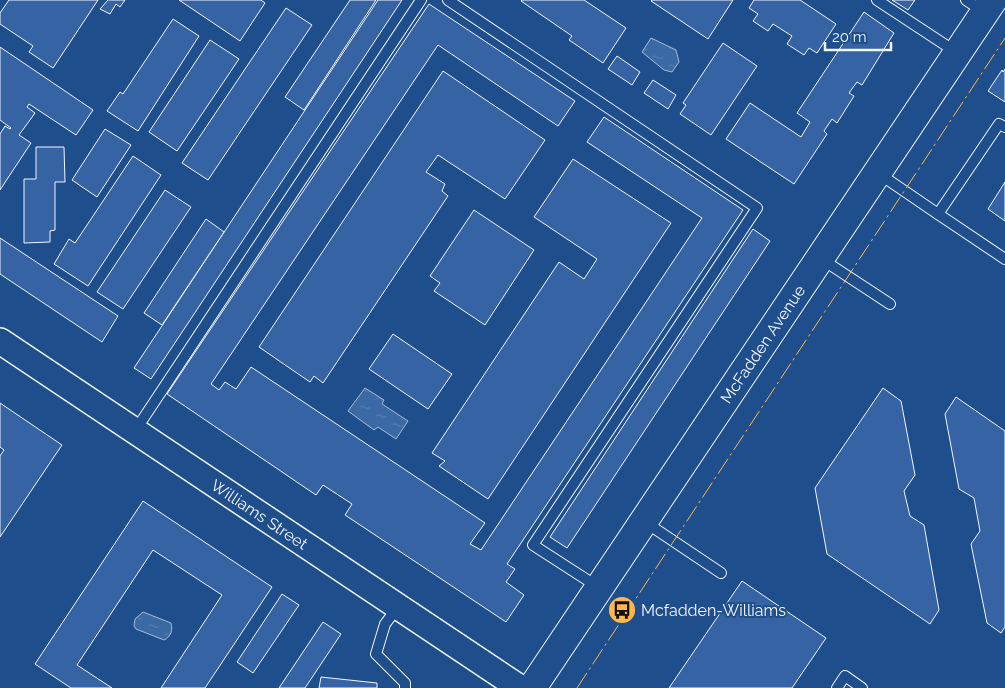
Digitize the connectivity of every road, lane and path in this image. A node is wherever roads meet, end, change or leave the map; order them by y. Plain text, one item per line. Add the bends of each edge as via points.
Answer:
1 (421, 0) edge
2 (448, 0) edge
3 (877, 0) edge
4 (981, 4) edge
5 (957, 53) junction
6 (1002, 126) edge
7 (877, 172) junction
8 (938, 214) junction
9 (820, 258) junction
10 (1005, 258) edge
11 (890, 304) dead end
12 (0, 341) edge
13 (135, 431) junction
14 (644, 521) junction
15 (721, 572) dead end
16 (599, 588) junction
17 (398, 607) junction
18 (405, 688) edge
19 (520, 688) edge
20 (532, 688) edge
21 (837, 688) edge
22 (862, 688) edge

1 - 13 lane
2 - 16 lane via 757,208 534,545
3 - 5 lane
4 - 5 main road, McFadden Avenue
5 - 7 main road, McFadden Avenue
6 - 8 lane
7 - 8 lane
7 - 9 main road, McFadden Avenue
8 - 10 lane
9 - 11 lane
9 - 14 main road, McFadden Avenue
12 - 13 street, Williams Street
13 - 17 street, Williams Street
14 - 15 lane
14 - 16 main road, McFadden Avenue
16 - 20 main road, McFadden Avenue
17 - 18 lane via 385,624 376,654 405,683
17 - 19 street, Williams Street
21 - 22 lane via 845,676

